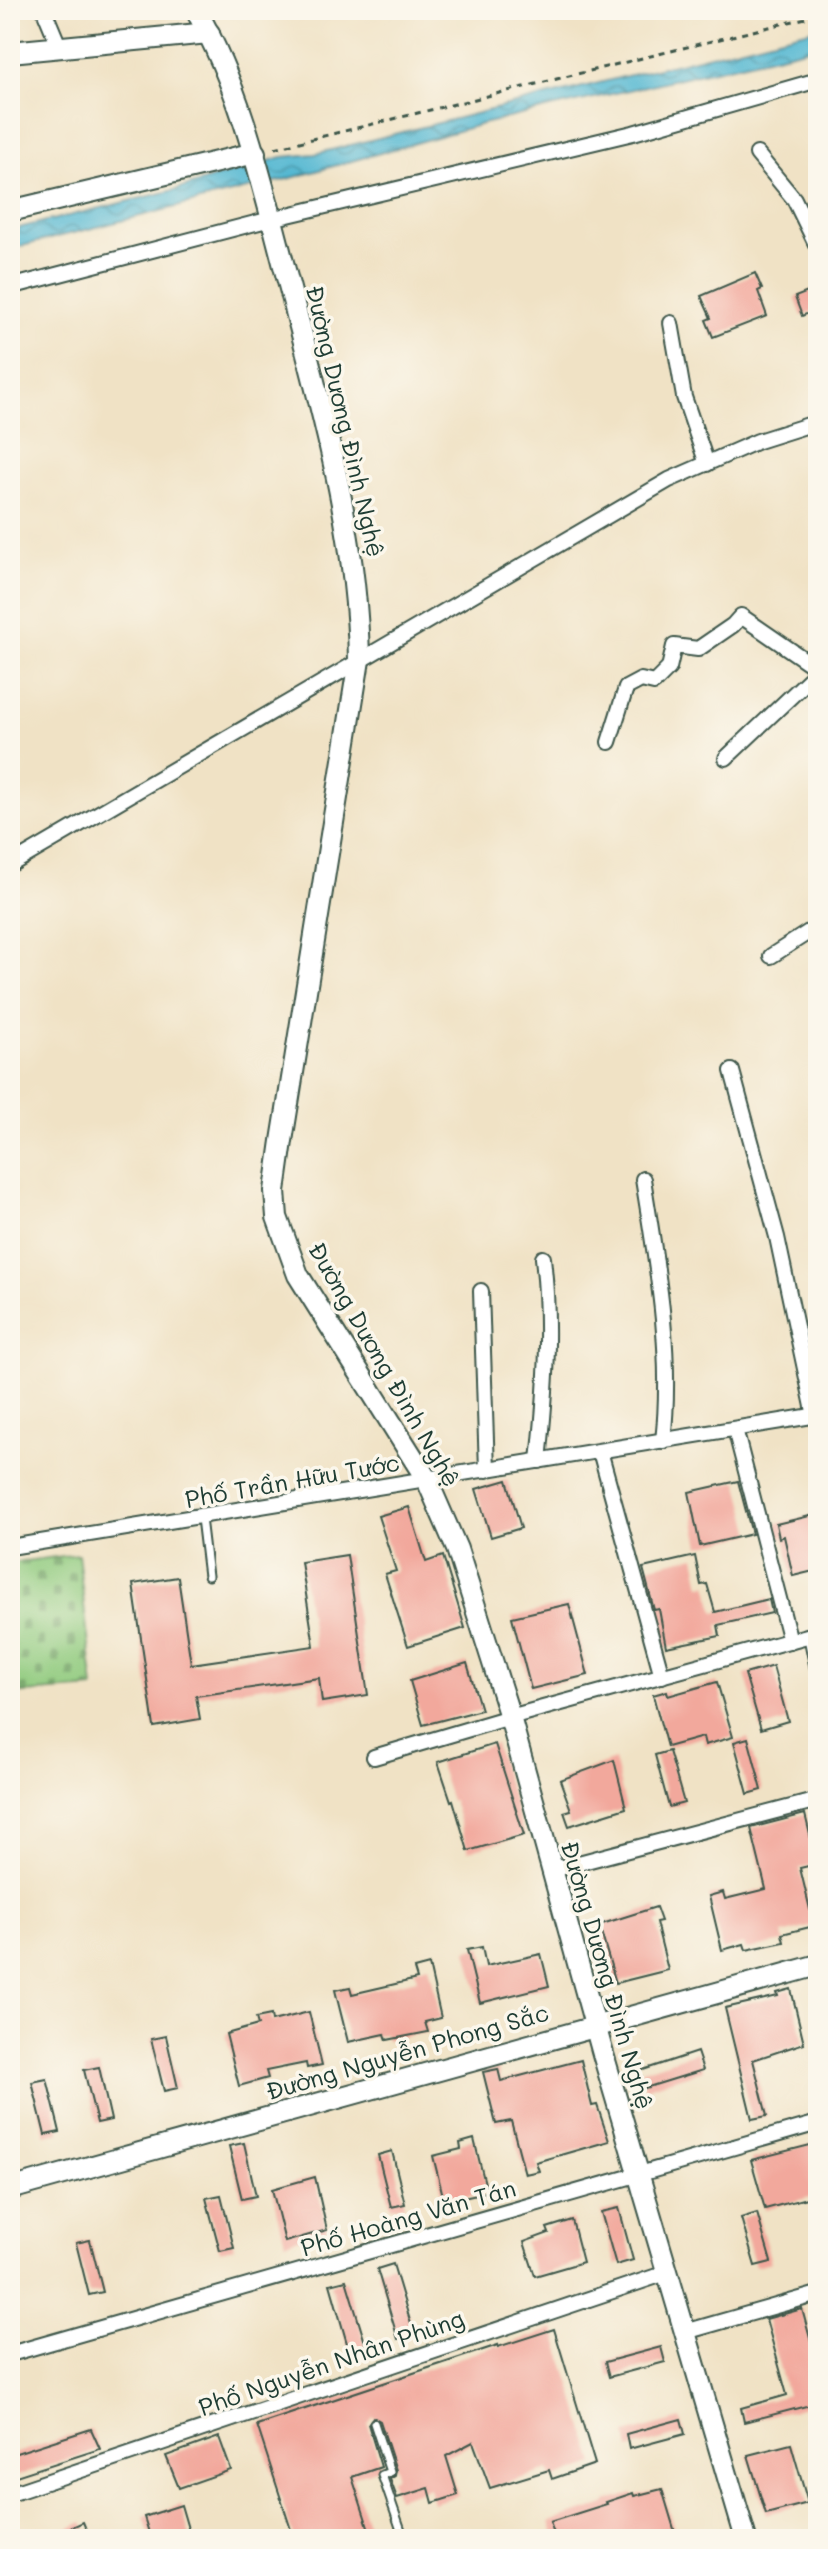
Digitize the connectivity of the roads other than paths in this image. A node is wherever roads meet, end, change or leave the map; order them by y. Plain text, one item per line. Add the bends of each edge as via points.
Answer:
1 (44, 10) edge
2 (196, 10) edge
3 (209, 33) junction
4 (59, 46) junction
5 (10, 52) edge
6 (818, 80) edge
7 (255, 153) junction
8 (757, 154) dead end
9 (10, 211) edge
10 (271, 219) junction
11 (818, 248) edge
12 (10, 287) edge
13 (671, 323) dead end
14 (818, 422) edge
15 (707, 464) junction
16 (359, 660) junction
17 (818, 670) edge
18 (609, 742) dead end
19 (726, 758) dead end
20 (10, 865) edge
21 (818, 926) edge
22 (771, 956) dead end
23 (732, 1071) dead end
24 (643, 1179) dead end
25 (543, 1258) dead end
26 (481, 1291) dead end
27 (817, 1416) edge
28 (735, 1429) junction
29 (663, 1441) junction
30 (600, 1451) junction
31 (539, 1461) junction
32 (487, 1470) junction
33 (427, 1480) junction
34 (201, 1518) junction
35 (10, 1547) edge
36 (208, 1576) dead end
37 (814, 1634) edge
38 (790, 1641) junction
39 (818, 1669) edge
40 (662, 1676) junction
41 (510, 1717) junction
42 (374, 1757) dead end
43 (818, 1800) edge
44 (552, 1870) junction
45 (818, 1965) edge
46 (595, 2025) junction
47 (818, 2123) edge
48 (638, 2175) junction
49 (10, 2189) edge
50 (666, 2273) junction
51 (818, 2294) edge
52 (685, 2332) junction
53 (10, 2354) edge
54 (374, 2423) dead end
55 (10, 2494) edge
56 (404, 2539) edge
57 (746, 2539) edge

1 - 4 street
2 - 3 main road, Đường Dương Đình Nghệ
3 - 4 main road
3 - 7 main road, Đường Dương Đình Nghệ
4 - 5 main road
6 - 10 street via 633,133
7 - 9 main road
7 - 10 main road, Đường Dương Đình Nghệ
8 - 11 street via 794,199
10 - 12 street
10 - 16 main road, Đường Dương Đình Nghệ via 349,534
13 - 15 street via 684,397
14 - 15 street
15 - 16 street via 669,480
16 - 20 street
16 - 33 main road, Đường Dương Đình Nghệ via 282,1141 277,1217 298,1275
17 - 18 street via 741,616 698,649 674,646 669,668 654,683 641,680 626,688
17 - 19 street
21 - 22 street
23 - 27 street
24 - 29 street via 666,1352
25 - 31 street via 549,1306
26 - 32 street
27 - 28 street, Phố Trần Hữu Tước
28 - 29 street, Phố Trần Hữu Tước
28 - 38 street
29 - 30 street, Phố Trần Hữu Tước
30 - 31 street, Phố Trần Hữu Tước
30 - 40 street
31 - 32 street, Phố Trần Hữu Tước
32 - 33 street, Phố Trần Hữu Tước
33 - 34 street, Phố Trần Hữu Tước
33 - 41 main road, Đường Dương Đình Nghệ via 457,1549
34 - 35 street, Phố Trần Hữu Tước
34 - 36 lane
37 - 38 street
37 - 39 street
38 - 40 street
40 - 41 street
41 - 42 street
41 - 44 main road, Đường Dương Đình Nghệ
43 - 44 street
44 - 46 main road, Đường Dương Đình Nghệ
45 - 46 main road, Đường Nguyễn Phong Sắc
46 - 48 main road, Đường Dương Đình Nghệ
46 - 49 main road, Đường Nguyễn Phong Sắc
47 - 48 street, Phố Hoàng Văn Tán
48 - 50 main road, Đường Dương Đình Nghệ
48 - 53 street, Phố Hoàng Văn Tán
50 - 52 main road, Đường Dương Đình Nghệ
50 - 55 street, Phố Nguyễn Nhân Phùng
51 - 52 street
52 - 57 main road, Đường Dương Đình Nghệ
54 - 56 lane via 390,2472 382,2475

